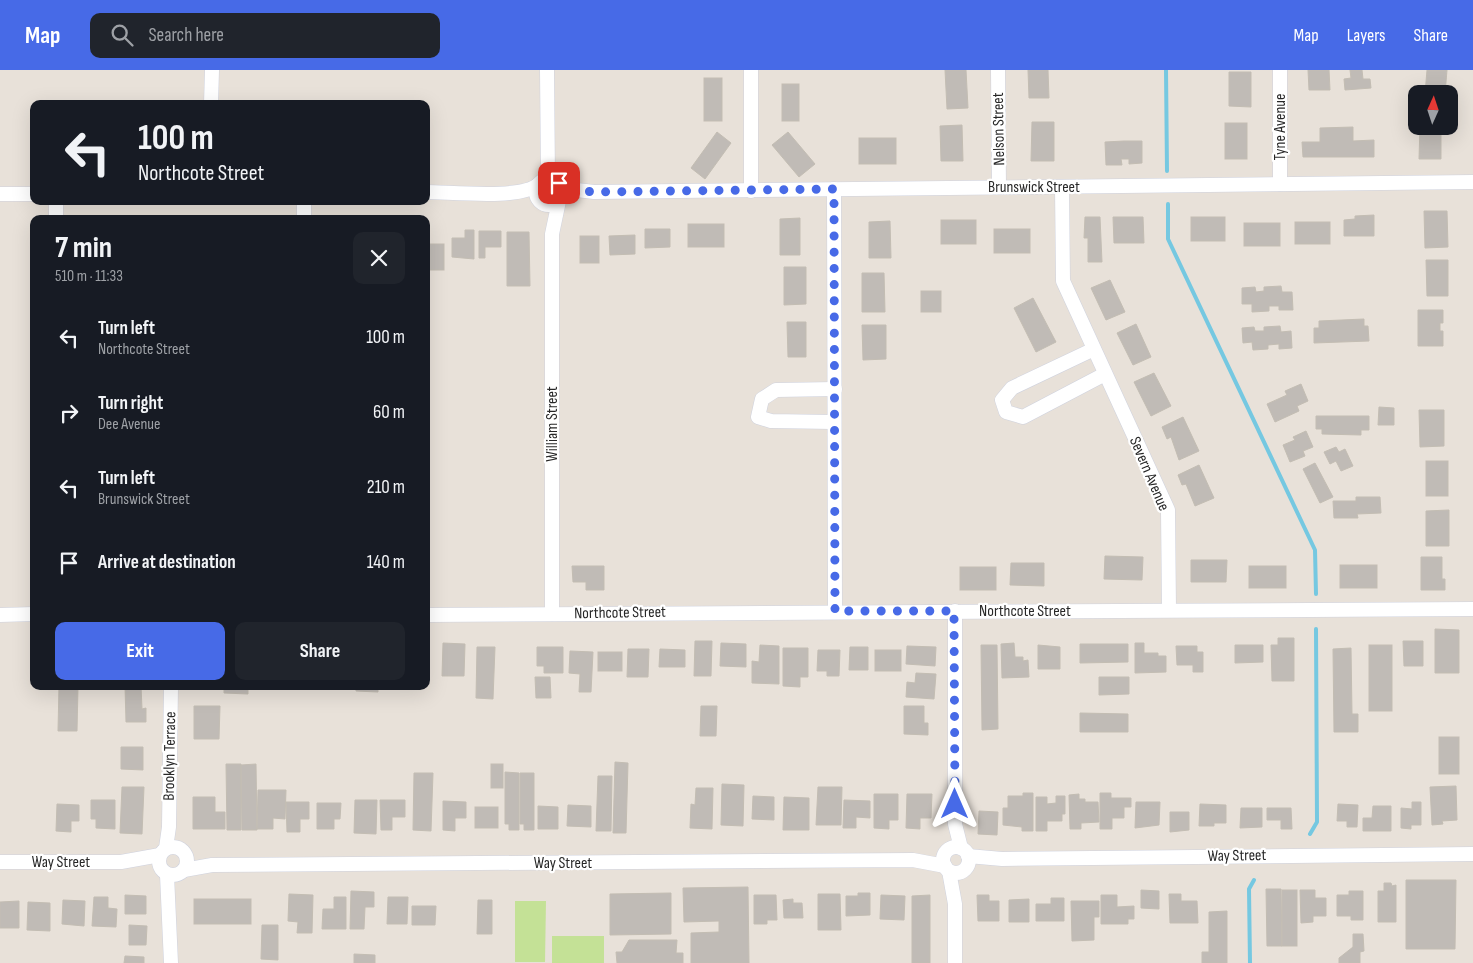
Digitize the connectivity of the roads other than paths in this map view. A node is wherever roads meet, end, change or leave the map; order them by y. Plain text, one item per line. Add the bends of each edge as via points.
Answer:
1 (212, 70) edge
2 (547, 70) edge
3 (751, 70) edge
4 (998, 70) edge
5 (1280, 70) edge
6 (211, 100) edge
7 (1473, 182) edge
8 (1280, 184) junction
9 (999, 187) junction
10 (1062, 187) junction
11 (545, 189) junction
12 (834, 189) junction
13 (751, 191) junction
14 (430, 192) edge
15 (594, 192) junction
16 (0, 194) edge
17 (30, 194) edge
18 (560, 200) junction
19 (552, 234) junction
20 (1092, 350) junction
21 (1105, 374) junction
22 (835, 389) junction
23 (833, 422) junction
24 (1473, 609) edge
25 (1168, 610) junction
26 (835, 611) junction
27 (954, 611) junction
28 (30, 614) edge
29 (552, 614) junction
30 (0, 615) edge
31 (430, 615) edge
32 (171, 690) edge
33 (1473, 854) edge
34 (956, 860) junction
35 (0, 862) edge
36 (172, 862) junction
37 (171, 963) edge
38 (955, 963) edge

1 - 6 street
2 - 11 street
3 - 13 street
4 - 9 street, Nelson Street
5 - 8 street, Tyne Avenue
7 - 8 street, Brunswick Street
8 - 10 street, Brunswick Street
9 - 10 street, Brunswick Street
9 - 12 street, Brunswick Street
10 - 20 street, Severn Avenue via 1063,281
11 - 14 street, Brunswick Street
11 - 15 street, Brunswick Street
11 - 18 street, William Street via 563,191
11 - 18 street, Brunswick Street via 549,205
11 - 19 street, William Street
12 - 13 street, Brunswick Street
12 - 22 street
13 - 15 street, Brunswick Street
15 - 18 street, Brunswick Street
16 - 17 street
18 - 19 street, William Street
19 - 29 street, William Street
20 - 21 street, Severn Avenue
20 - 21 street via 1012,388 1002,400 1006,412 1023,416
21 - 25 street, Severn Avenue via 1168,510
22 - 23 street
22 - 23 street via 776,390 762,399 758,417 771,421
23 - 26 street
24 - 25 street, Northcote Street
25 - 27 street, Northcote Street
26 - 27 street, Northcote Street
26 - 29 street, Northcote Street
27 - 34 street
28 - 30 street
29 - 31 street, Northcote Street
32 - 36 street, Brooklyn Terrace via 169,827
33 - 34 street, Way Street
34 - 36 street, Way Street via 212,865
34 - 38 street
35 - 36 street, Way Street
36 - 37 street, Brooklyn Terrace

